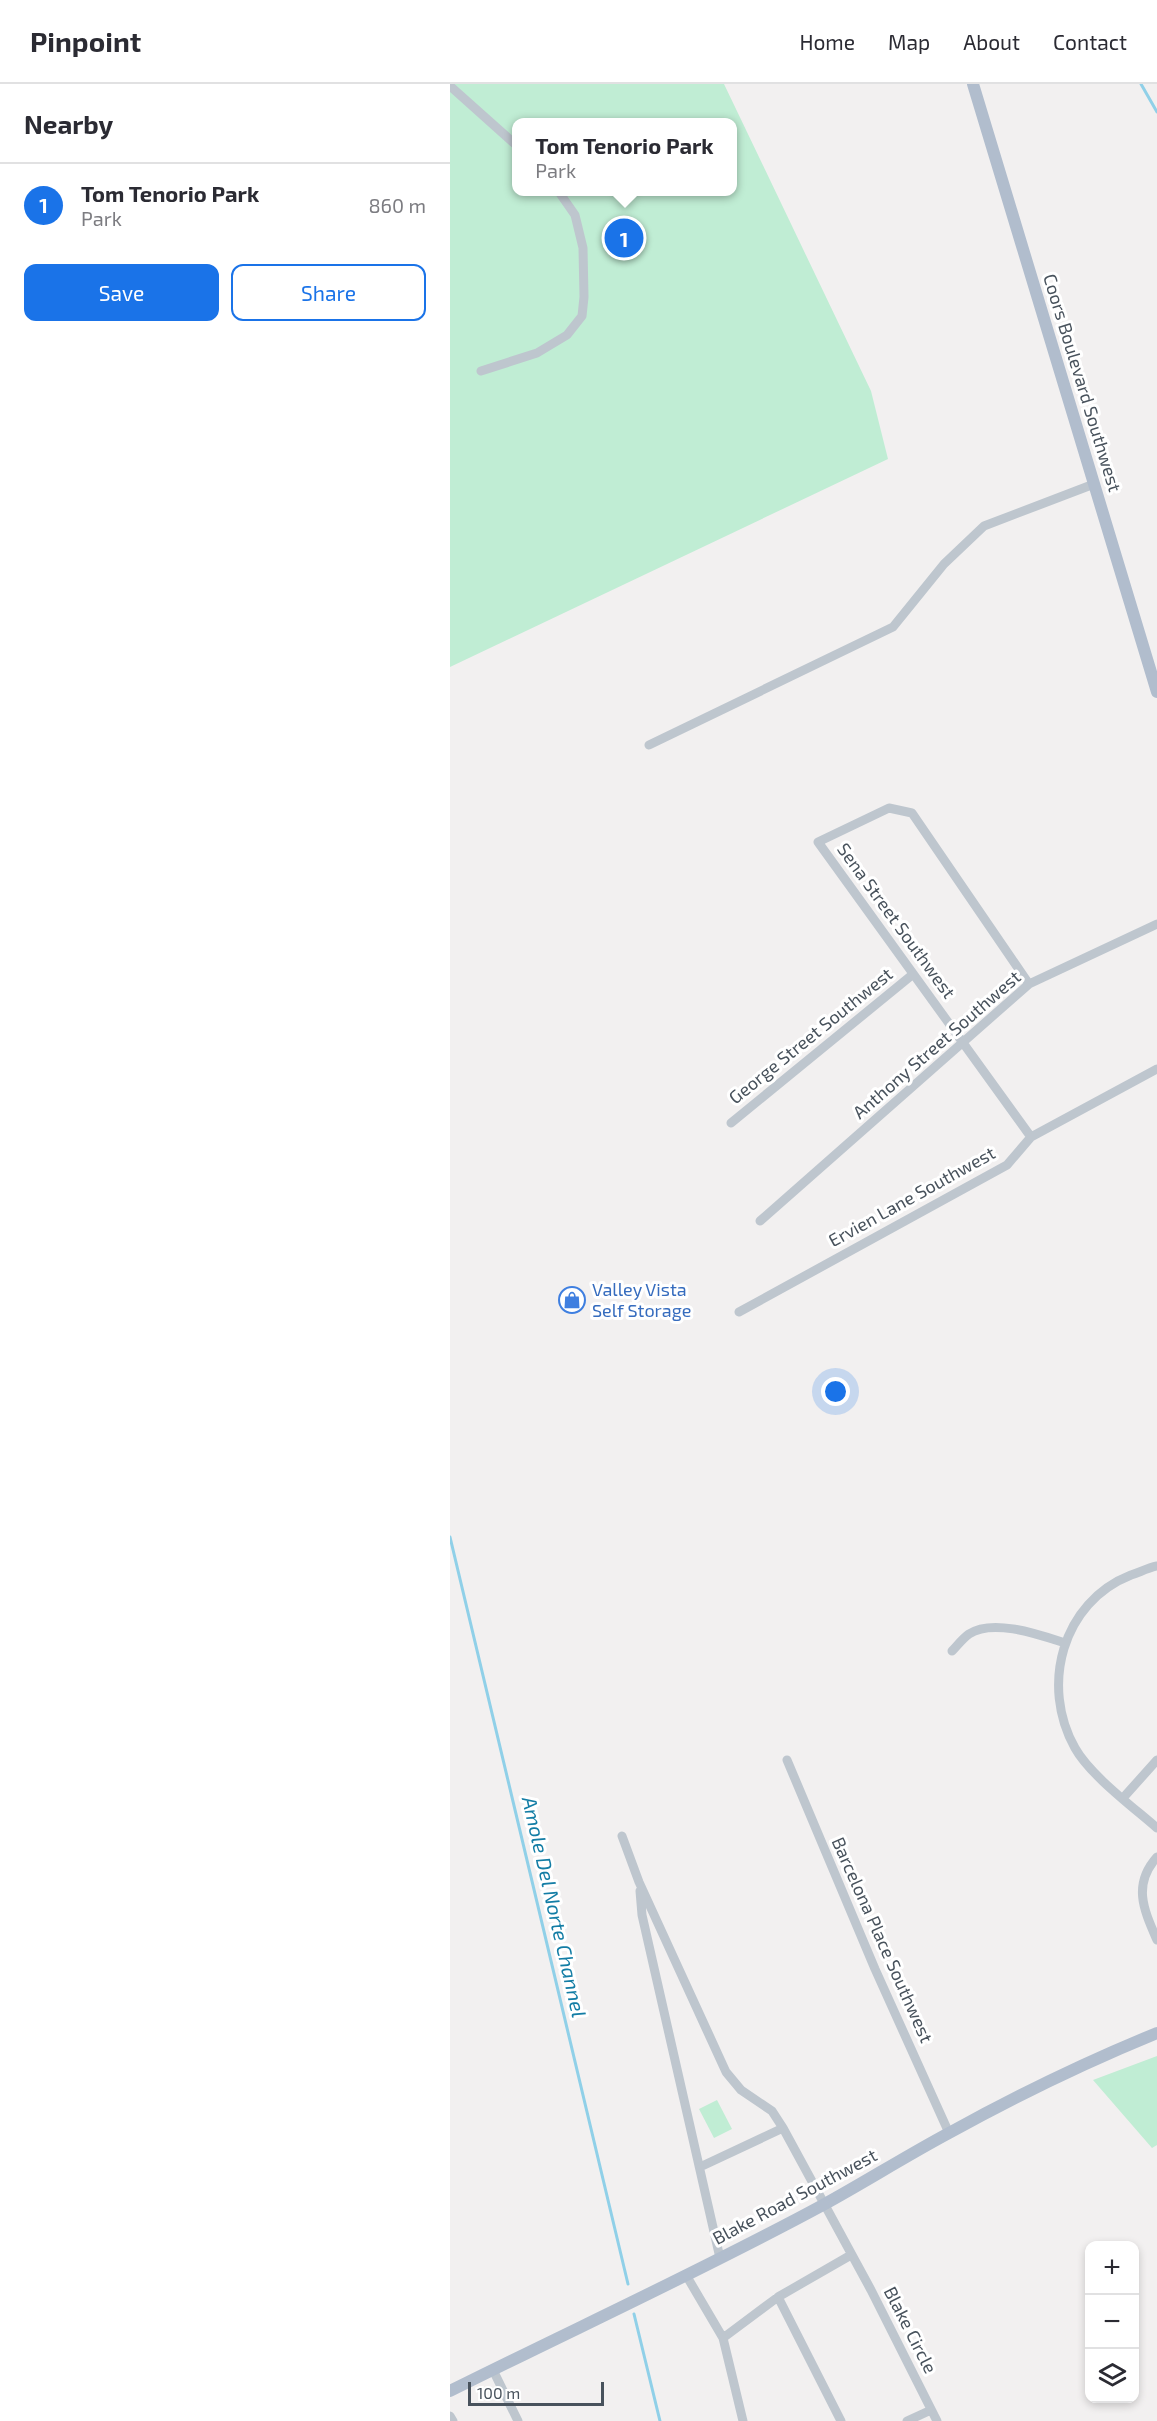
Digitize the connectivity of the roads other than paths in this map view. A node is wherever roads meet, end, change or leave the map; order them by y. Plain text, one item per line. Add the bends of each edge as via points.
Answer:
1 (973, 84) edge
2 (450, 86) edge
3 (512, 141) edge
4 (561, 196) edge
5 (481, 371) dead end
6 (1094, 484) junction
7 (1157, 692) edge
8 (649, 745) dead end
9 (1157, 924) edge
10 (912, 975) junction
11 (1029, 984) junction
12 (964, 1043) junction
13 (1157, 1069) edge
14 (731, 1123) dead end
15 (1031, 1137) junction
16 (759, 1221) dead end
17 (739, 1312) dead end
18 (1157, 1566) edge
19 (1065, 1643) junction
20 (952, 1652) dead end
21 (787, 1760) dead end
22 (1157, 1760) edge
23 (1123, 1798) junction
24 (1157, 1828) edge
25 (622, 1836) dead end
26 (1157, 1857) edge
27 (639, 1882) junction
28 (1157, 1940) edge
29 (1157, 2033) edge
30 (783, 2128) junction
31 (949, 2133) junction
32 (700, 2168) junction
33 (823, 2205) junction
34 (851, 2255) junction
35 (720, 2258) junction
36 (686, 2275) junction
37 (778, 2297) junction
38 (723, 2338) junction
39 (493, 2370) junction
40 (450, 2391) edge
41 (931, 2410) junction
42 (450, 2416) edge
43 (453, 2421) edge
44 (518, 2421) edge
45 (743, 2421) edge
46 (841, 2421) edge
47 (907, 2421) edge
48 (937, 2421) edge

1 - 6 main road, Coors Boulevard Southwest
2 - 3 street
4 - 5 street via 575,215 583,248 582,316 567,335 537,352
6 - 7 main road, Coors Boulevard Southwest
6 - 8 street via 984,526 945,564 892,627
9 - 11 street, Anthony Street Southwest
10 - 11 street, Sena Street Southwest via 818,842 889,808 912,813
10 - 12 street, Sena Street Southwest
10 - 14 street, George Street Southwest
11 - 12 street, Anthony Street Southwest
12 - 15 street, Sena Street Southwest
12 - 16 street, Anthony Street Southwest
13 - 15 street, Ervien Lane Southwest
15 - 17 street, Ervien Lane Southwest via 1007,1165
18 - 19 street via 1124,1578 1097,1596 1078,1617
19 - 20 street via 1026,1631 988,1629 968,1635
19 - 23 street via 1058,1682 1067,1732 1088,1766
21 - 31 street, Barcelona Place Southwest
22 - 23 street
23 - 24 street
25 - 27 street
26 - 28 street via 1145,1875 1142,1898
27 - 30 street, Blake Circle via 726,2072 741,2090 772,2111
27 - 32 street via 642,1914
29 - 31 main road, Blake Road Southwest via 1058,2077
30 - 32 street
30 - 33 street, Blake Circle
31 - 33 main road, Blake Road Southwest
32 - 35 street
33 - 34 street, Blake Circle
33 - 35 main road, Blake Road Southwest
34 - 37 street
34 - 41 street, Blake Circle
35 - 36 main road, Blake Road Southwest
36 - 38 street
36 - 39 main road, Blake Road Southwest
37 - 38 street
37 - 46 street
38 - 45 street
39 - 40 main road, Blake Road Southwest
39 - 44 street
41 - 47 street
41 - 48 street, Blake Circle
42 - 43 street

